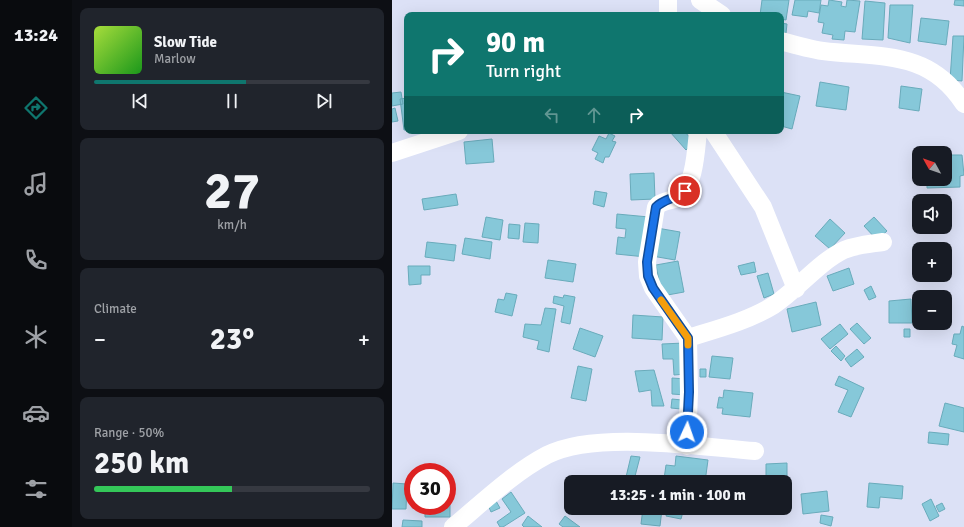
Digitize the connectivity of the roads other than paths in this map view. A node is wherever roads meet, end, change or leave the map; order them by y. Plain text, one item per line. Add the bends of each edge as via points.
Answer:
1 (668, 0) edge
2 (700, 0) edge
3 (668, 12) edge
4 (718, 12) edge
5 (784, 42) edge
6 (964, 104) edge
7 (450, 134) edge
8 (698, 134) edge
9 (715, 134) edge
10 (392, 153) edge
11 (883, 242) dead end
12 (796, 289) junction
13 (688, 338) junction
14 (687, 446) junction
15 (755, 451) dead end
16 (462, 524) edge

1 - 3 street
2 - 4 street
5 - 6 street via 821,51 875,54 916,64 932,70 955,90
7 - 10 street
8 - 13 street via 694,165 687,187 677,197 656,207 647,262 648,276 653,288
9 - 12 street via 763,207
11 - 12 street via 844,250 832,257
12 - 13 street via 751,316
13 - 14 street
14 - 15 street
14 - 16 street via 604,442 576,446 549,454 506,483

